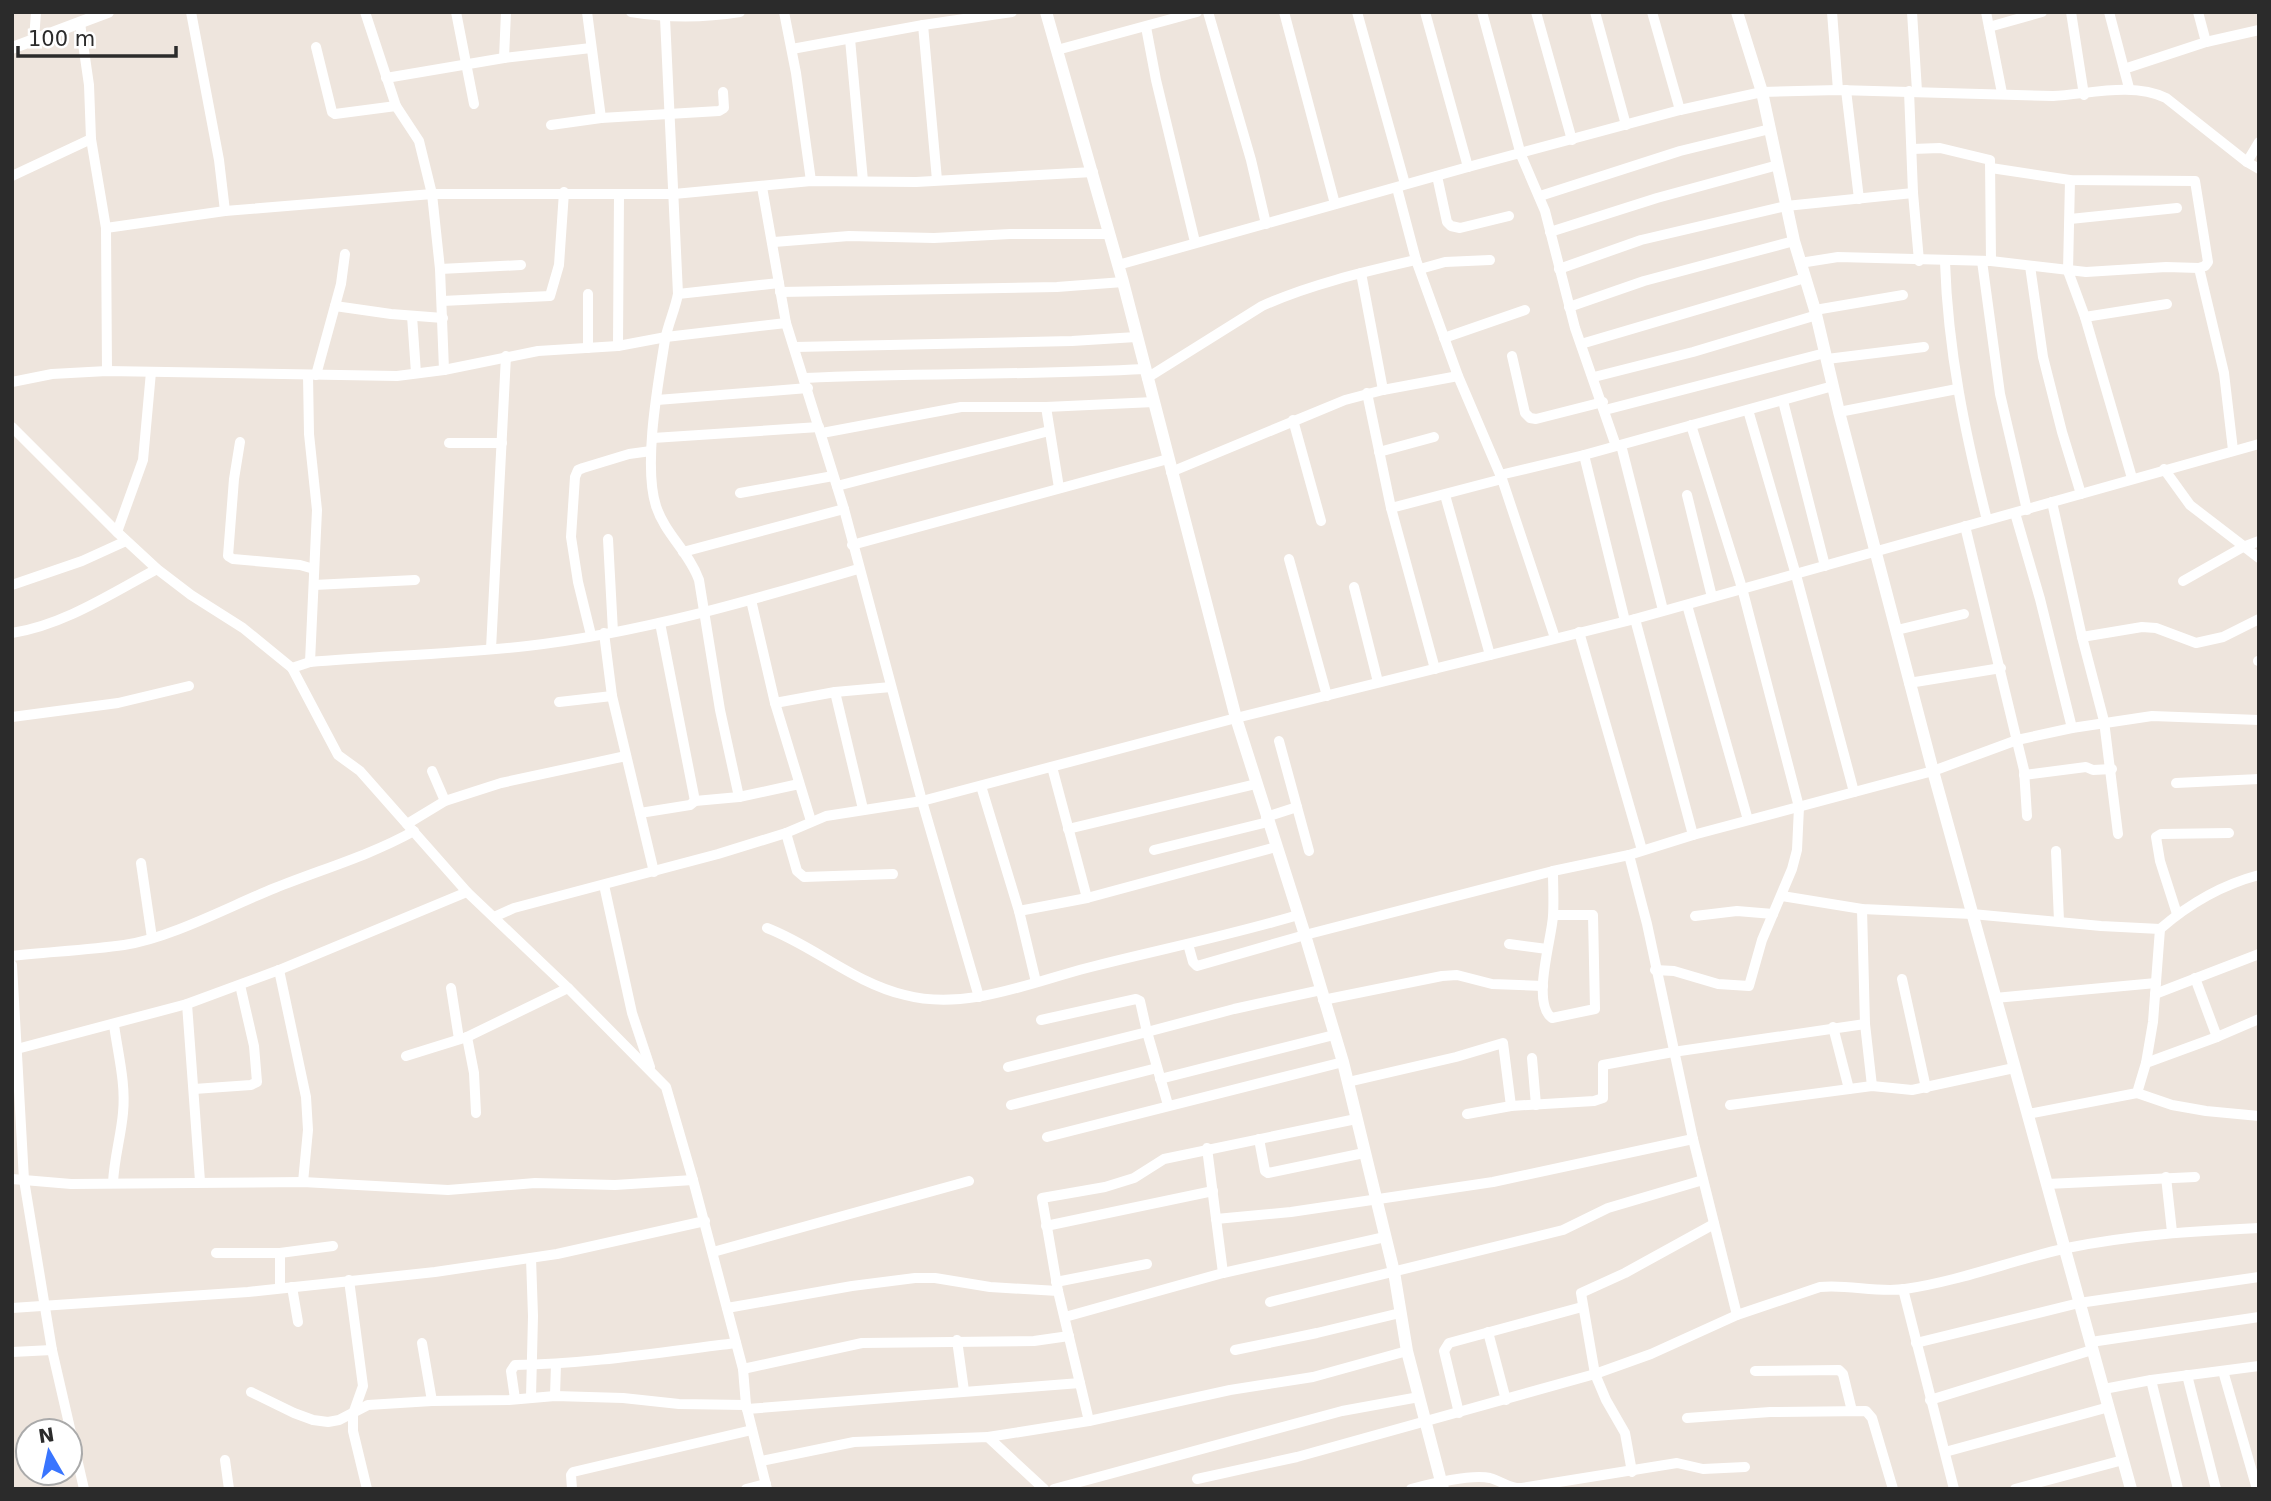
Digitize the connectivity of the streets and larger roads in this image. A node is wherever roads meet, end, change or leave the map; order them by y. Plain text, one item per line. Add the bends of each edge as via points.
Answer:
1 (36, 12) edge
2 (108, 12) edge
3 (191, 12) edge
4 (365, 12) edge
5 (456, 12) edge
6 (506, 12) edge
7 (587, 12) edge
8 (631, 12) edge
9 (740, 12) edge
10 (784, 12) edge
11 (1012, 12) edge
12 (1046, 12) edge
13 (1197, 12) edge
14 (1208, 12) edge
15 (1284, 12) edge
16 (1357, 12) edge
17 (1425, 12) edge
18 (1482, 12) edge
19 (1536, 12) edge
20 (1595, 12) edge
21 (1653, 12) edge
22 (1737, 12) edge
23 (1832, 12) edge
24 (1912, 12) edge
25 (1986, 12) edge
26 (2042, 12) edge
27 (2071, 12) edge
28 (2109, 12) edge
29 (2198, 12) edge
30 (646, 14) edge
31 (712, 14) edge
32 (666, 18) junction
33 (80, 23) junction
34 (923, 25) junction
35 (1146, 27) junction
36 (1989, 27) junction
37 (2259, 30) edge
38 (850, 39) junction
39 (34, 40) junction
40 (2206, 42) junction
41 (316, 47) dead end
42 (12, 48) edge
43 (591, 48) junction
44 (792, 49) junction
45 (1057, 50) junction
46 (505, 58) junction
47 (466, 66) junction
48 (2123, 69) junction
49 (386, 78) junction
50 (2129, 88) junction
51 (1842, 90) junction
52 (1913, 91) junction
53 (723, 92) dead end
54 (1762, 92) junction
55 (2002, 93) junction
56 (2084, 95) junction
57 (474, 104) dead end
58 (396, 106) junction
59 (1680, 110) junction
60 (670, 113) junction
61 (601, 118) junction
62 (551, 125) dead end
63 (1626, 125) junction
64 (1770, 129) junction
65 (91, 139) junction
66 (1572, 140) junction
67 (2259, 142) edge
68 (1912, 149) junction
69 (1521, 155) junction
70 (2247, 162) junction
71 (1779, 165) junction
72 (1468, 167) junction
73 (1991, 169) junction
74 (2259, 169) edge
75 (1093, 172) junction
76 (12, 176) edge
77 (1437, 176) junction
78 (937, 180) junction
79 (2070, 180) junction
80 (811, 181) junction
81 (863, 181) junction
82 (1401, 186) junction
83 (762, 187) junction
84 (564, 192) junction
85 (1913, 193) junction
86 (432, 194) junction
87 (619, 194) junction
88 (674, 194) junction
89 (1540, 195) junction
90 (1859, 199) junction
91 (1335, 204) junction
92 (1786, 206) junction
93 (2178, 208) dead end
94 (225, 211) junction
95 (1509, 216) dead end
96 (2070, 219) junction
97 (1266, 225) junction
98 (106, 228) junction
99 (1550, 232) junction
100 (1109, 234) junction
101 (1794, 241) junction
102 (774, 242) junction
103 (1195, 242) junction
104 (345, 254) dead end
105 (1490, 260) dead end
106 (1919, 261) junction
107 (1986, 261) junction
108 (1945, 262) junction
109 (1800, 263) junction
110 (1418, 264) junction
111 (521, 265) dead end
112 (1118, 265) junction
113 (2030, 266) junction
114 (2199, 268) junction
115 (440, 269) junction
116 (1559, 269) junction
117 (2068, 271) junction
118 (1361, 273) junction
119 (1805, 278) junction
120 (1123, 282) junction
121 (780, 288) junction
122 (589, 294) dead end
123 (678, 294) junction
124 (1903, 295) dead end
125 (442, 301) junction
126 (2166, 304) dead end
127 (335, 306) junction
128 (1569, 307) junction
129 (1525, 310) dead end
130 (1816, 313) junction
131 (412, 316) junction
132 (2085, 317) junction
133 (443, 318) junction
134 (786, 323) junction
135 (666, 337) junction
136 (1136, 337) junction
137 (1444, 338) junction
138 (1581, 344) junction
139 (618, 346) junction
140 (795, 347) junction
141 (1924, 347) dead end
142 (588, 348) junction
143 (506, 356) junction
144 (1513, 356) dead end
145 (1826, 356) junction
146 (444, 370) junction
147 (107, 371) junction
148 (151, 372) junction
149 (416, 373) junction
150 (1146, 374) junction
151 (312, 375) junction
152 (1458, 376) junction
153 (1594, 377) junction
154 (12, 382) edge
155 (806, 383) junction
156 (1833, 386) junction
157 (1956, 389) junction
158 (1383, 390) junction
159 (1367, 394) junction
160 (657, 400) junction
161 (1783, 401) junction
162 (1154, 402) junction
163 (1604, 406) junction
164 (1046, 407) junction
165 (1748, 410) junction
166 (1839, 412) junction
167 (1293, 420) junction
168 (1691, 425) junction
169 (12, 427) edge
170 (820, 430) junction
171 (1049, 431) junction
172 (1434, 437) dead end
173 (653, 438) junction
174 (240, 442) dead end
175 (449, 443) dead end
176 (502, 443) junction
177 (2259, 444) edge
178 (1619, 445) junction
179 (2233, 450) junction
180 (651, 451) junction
181 (1379, 452) junction
182 (1584, 455) junction
183 (1168, 459) junction
184 (2164, 469) junction
185 (1171, 472) junction
186 (1501, 477) junction
187 (2132, 478) junction
188 (835, 481) junction
189 (1059, 488) junction
190 (740, 493) dead end
191 (2081, 494) junction
192 (1446, 495) junction
193 (1687, 495) dead end
194 (2052, 502) junction
195 (1391, 508) junction
196 (844, 509) junction
197 (2027, 510) junction
198 (2015, 513) junction
199 (1987, 520) junction
200 (1321, 521) dead end
201 (1965, 526) junction
202 (117, 532) junction
203 (608, 539) dead end
204 (126, 541) junction
205 (2259, 541) edge
206 (852, 545) junction
207 (2243, 547) junction
208 (1874, 550) junction
209 (683, 552) junction
210 (2259, 558) edge
211 (1289, 559) dead end
212 (1825, 565) junction
213 (158, 569) junction
214 (314, 569) junction
215 (858, 569) junction
216 (1796, 575) junction
217 (415, 580) dead end
218 (2183, 581) dead end
219 (12, 585) edge
220 (314, 585) junction
221 (1354, 587) dead end
222 (1742, 588) junction
223 (1712, 597) junction
224 (751, 600) junction
225 (1687, 605) junction
226 (1663, 610) junction
227 (703, 612) junction
228 (1964, 614) dead end
229 (2259, 619) edge
230 (1630, 620) junction
231 (660, 623) junction
232 (1897, 630) junction
233 (1579, 632) junction
234 (12, 633) edge
235 (609, 633) junction
236 (591, 635) junction
237 (2082, 637) junction
238 (1555, 638) junction
239 (491, 649) junction
240 (1490, 655) junction
241 (310, 662) junction
242 (292, 668) junction
243 (2001, 668) junction
244 (1435, 669) junction
245 (1378, 682) junction
246 (1909, 682) junction
247 (189, 686) dead end
248 (891, 687) junction
249 (835, 692) junction
250 (612, 696) junction
251 (1327, 696) junction
252 (559, 702) dead end
253 (775, 703) junction
254 (12, 717) edge
255 (1236, 718) junction
256 (2259, 720) edge
257 (2104, 721) junction
258 (2072, 727) junction
259 (2017, 740) junction
260 (1279, 741) dead end
261 (625, 756) junction
262 (1052, 768) junction
263 (2112, 769) junction
264 (432, 771) dead end
265 (1933, 771) junction
266 (2024, 775) junction
267 (2259, 779) edge
268 (2176, 783) dead end
269 (799, 784) junction
270 (1256, 784) junction
271 (981, 786) junction
272 (1854, 792) junction
273 (739, 797) junction
274 (445, 801) junction
275 (695, 801) junction
276 (922, 801) junction
277 (1297, 807) junction
278 (1799, 807) junction
279 (863, 809) junction
280 (640, 813) junction
281 (2027, 816) dead end
282 (1267, 819) junction
283 (1748, 820) junction
284 (811, 821) junction
285 (411, 828) junction
286 (1068, 829) junction
287 (786, 833) junction
288 (2229, 833) dead end
289 (2118, 834) dead end
290 (1693, 835) junction
291 (1276, 847) junction
292 (1154, 850) dead end
293 (1642, 850) junction
294 (1309, 851) dead end
295 (2056, 851) dead end
296 (1629, 855) junction
297 (141, 863) dead end
298 (1553, 871) junction
299 (654, 872) junction
300 (893, 874) dead end
301 (2259, 875) edge
302 (604, 885) junction
303 (467, 892) junction
304 (1782, 896) junction
305 (1087, 898) junction
306 (1862, 909) junction
307 (1019, 911) junction
308 (1972, 914) junction
309 (2177, 914) junction
310 (1298, 915) junction
311 (1553, 915) junction
312 (1773, 915) junction
313 (1695, 916) dead end
314 (494, 917) junction
315 (2059, 921) junction
316 (766, 928) dead end
317 (2160, 929) junction
318 (1305, 935) junction
319 (152, 938) junction
320 (1188, 944) junction
321 (1509, 944) dead end
322 (1547, 950) junction
323 (2259, 954) edge
324 (12, 956) edge
325 (12, 965) edge
326 (279, 970) junction
327 (1656, 970) junction
328 (2195, 978) junction
329 (1902, 979) dead end
330 (1036, 982) junction
331 (240, 985) junction
332 (1543, 986) junction
333 (451, 988) dead end
334 (568, 988) junction
335 (2155, 989) junction
336 (1322, 995) junction
337 (979, 997) junction
338 (1995, 998) junction
339 (187, 1004) junction
340 (2259, 1019) edge
341 (1041, 1020) dead end
342 (1865, 1024) junction
343 (114, 1026) junction
344 (1833, 1027) junction
345 (1147, 1032) junction
346 (1334, 1035) junction
347 (2217, 1037) junction
348 (463, 1038) junction
349 (15, 1050) edge
350 (1673, 1052) junction
351 (406, 1056) dead end
352 (1532, 1058) dead end
353 (1343, 1062) junction
354 (2146, 1063) junction
355 (1007, 1067) dead end
356 (2014, 1068) junction
357 (651, 1071) junction
358 (1159, 1074) junction
359 (1348, 1082) junction
360 (1872, 1086) junction
361 (1926, 1088) junction
362 (194, 1089) junction
363 (1849, 1089) junction
364 (2137, 1093) junction
365 (1011, 1105) dead end
366 (1168, 1105) junction
367 (1536, 1105) junction
368 (1730, 1105) dead end
369 (1511, 1107) junction
370 (475, 1113) dead end
371 (1467, 1114) dead end
372 (2028, 1114) junction
373 (2259, 1116) edge
374 (1356, 1119) junction
375 (1047, 1137) dead end
376 (1259, 1139) junction
377 (1693, 1139) junction
378 (1207, 1148) junction
379 (1364, 1153) junction
380 (2166, 1177) junction
381 (2195, 1177) dead end
382 (12, 1179) edge
383 (24, 1180) junction
384 (693, 1180) junction
385 (1703, 1180) junction
386 (200, 1181) junction
387 (969, 1181) dead end
388 (303, 1182) junction
389 (113, 1183) junction
390 (2047, 1184) junction
391 (1213, 1191) junction
392 (1375, 1199) junction
393 (1216, 1219) junction
394 (705, 1222) junction
395 (1714, 1224) junction
396 (1046, 1226) junction
397 (2259, 1228) edge
398 (2172, 1232) junction
399 (1385, 1237) junction
400 (333, 1246) dead end
401 (2066, 1249) junction
402 (713, 1252) junction
403 (216, 1253) dead end
404 (280, 1253) junction
405 (531, 1258) junction
406 (1147, 1264) dead end
407 (1394, 1272) junction
408 (1223, 1273) junction
409 (2259, 1277) edge
410 (349, 1280) junction
411 (1057, 1286) junction
412 (292, 1287) junction
413 (281, 1288) junction
414 (1903, 1289) junction
415 (1270, 1302) dead end
416 (2080, 1303) junction
417 (44, 1307) junction
418 (1582, 1307) junction
419 (12, 1308) edge
420 (727, 1308) junction
421 (1400, 1313) junction
422 (1737, 1315) junction
423 (1065, 1317) junction
424 (2259, 1317) edge
425 (298, 1322) dead end
426 (1488, 1332) junction
427 (1069, 1336) junction
428 (957, 1340) junction
429 (422, 1343) dead end
430 (736, 1343) junction
431 (1916, 1343) junction
432 (2092, 1346) junction
433 (52, 1350) junction
434 (1235, 1350) dead end
435 (1407, 1351) junction
436 (12, 1352) edge
437 (556, 1364) junction
438 (533, 1365) junction
439 (2259, 1366) edge
440 (743, 1369) junction
441 (1755, 1371) dead end
442 (2223, 1371) junction
443 (1595, 1374) junction
444 (2187, 1375) junction
445 (2151, 1380) junction
446 (1080, 1383) junction
447 (2104, 1389) junction
448 (964, 1391) junction
449 (251, 1392) dead end
450 (555, 1396) junction
451 (1419, 1396) junction
452 (531, 1397) junction
453 (515, 1399) junction
454 (1506, 1400) junction
455 (1930, 1400) junction
456 (432, 1401) junction
457 (2109, 1406) junction
458 (747, 1407) junction
459 (1852, 1411) junction
460 (1459, 1413) junction
461 (354, 1414) junction
462 (1687, 1418) dead end
463 (1089, 1421) junction
464 (1425, 1422) junction
465 (752, 1430) junction
466 (988, 1437) junction
467 (1945, 1452) junction
468 (225, 1460) dead end
469 (2123, 1460) junction
470 (761, 1461) junction
471 (1745, 1467) dead end
472 (1632, 1472) junction
473 (1197, 1479) dead end
474 (1442, 1485) edge
475 (767, 1486) edge
476 (1538, 1488) edge
477 (83, 1489) edge
478 (229, 1489) edge
479 (368, 1489) edge
480 (572, 1489) edge
481 (746, 1489) edge
482 (1044, 1489) edge
483 (1054, 1489) edge
484 (1411, 1489) edge
485 (1893, 1489) edge
486 (1954, 1489) edge
487 (2015, 1489) edge
488 (2131, 1489) edge
489 (2178, 1489) edge
490 (2216, 1489) edge
491 (2257, 1489) edge

1 - 39 street
2 - 33 street
3 - 94 street
4 - 49 street
5 - 47 street
6 - 46 street
7 - 43 street
8 - 30 street
9 - 31 street
10 - 44 street
11 - 34 street
12 - 45 street
13 - 35 street
14 - 97 street
15 - 91 street
16 - 82 street
17 - 72 street
18 - 69 street
19 - 66 street
20 - 63 street
21 - 59 street
22 - 54 street
23 - 51 street
24 - 52 street
25 - 36 street
26 - 36 street
27 - 56 street
28 - 48 street
29 - 40 street
30 - 32 street
31 - 32 street
32 - 60 street
33 - 39 street
33 - 65 street
34 - 38 street
34 - 78 street
35 - 45 street
35 - 103 street
36 - 55 street
37 - 40 street
38 - 44 street
38 - 81 street
39 - 42 street
40 - 48 street
41 - 58 street via 332,112
43 - 46 street
43 - 61 street
44 - 80 street
45 - 75 street
46 - 47 street
47 - 49 street
47 - 57 street
48 - 50 street
49 - 58 street
50 - 56 street
50 - 70 street via 2166,98
51 - 52 street
51 - 54 street
51 - 90 street
52 - 55 street
52 - 68 street
53 - 60 street via 722,110
54 - 59 street
54 - 64 street
55 - 56 street
58 - 86 street via 419,141
59 - 63 street
60 - 61 street
60 - 88 street
61 - 62 street
63 - 66 street
64 - 71 street
64 - 89 street via 1680,151
65 - 76 street
65 - 98 street
66 - 69 street
67 - 70 street
68 - 73 street via 1940,148 1988,158
68 - 85 street
69 - 72 street
69 - 89 street
70 - 74 street
71 - 92 street
71 - 99 street
72 - 77 street
73 - 79 street
73 - 107 street
75 - 78 street
75 - 100 street
77 - 82 street
77 - 95 street via 1451,226 1460,228
78 - 81 street
79 - 96 street
79 - 114 street via 2195,181 2208,262
80 - 81 street
80 - 83 street
82 - 91 street
82 - 110 street
83 - 88 street
83 - 102 street
84 - 86 street
84 - 87 street
84 - 125 street via 561,252 550,296
85 - 90 street
85 - 106 street
86 - 94 street
86 - 115 street
87 - 88 street
87 - 139 street
88 - 123 street
89 - 99 street
90 - 92 street
91 - 97 street
92 - 101 street
92 - 116 street via 1641,240
93 - 96 street
94 - 98 street
96 - 117 street
97 - 103 street
98 - 147 street
99 - 116 street
100 - 102 street via 849,236
100 - 112 street
101 - 109 street
101 - 128 street via 1644,281
102 - 121 street
103 - 112 street
104 - 127 street
105 - 110 street
106 - 108 street
106 - 109 street via 1838,257
107 - 108 street
107 - 113 street
107 - 197 street via 2000,394
108 - 157 street
109 - 119 street
110 - 118 street
110 - 137 street
111 - 115 street
112 - 120 street
113 - 117 street
113 - 191 street via 2043,357
114 - 117 street
114 - 179 street via 2224,373
115 - 125 street
116 - 128 street
117 - 132 street
118 - 150 street via 1262,306
118 - 158 street
119 - 130 street
119 - 138 street
120 - 121 street via 1057,287
120 - 136 street
121 - 123 street
121 - 134 street
122 - 142 street
123 - 135 street
124 - 130 street
125 - 133 street
126 - 132 street
127 - 131 street
127 - 151 street
128 - 138 street
129 - 137 street
130 - 145 street
130 - 153 street
131 - 133 street
131 - 149 street
132 - 187 street
133 - 146 street
134 - 135 street
134 - 140 street
135 - 139 street
135 - 160 street
136 - 140 street
136 - 150 street
137 - 152 street
138 - 153 street
139 - 142 street
140 - 155 street
141 - 145 street
142 - 143 street
143 - 146 street
143 - 176 street
144 - 163 street via 1530,418
145 - 156 street
145 - 163 street
146 - 149 street
147 - 148 street
147 - 154 street
148 - 151 street
148 - 202 street via 144,460
149 - 151 street
150 - 155 street via 881,375
150 - 162 street
151 - 214 street via 309,434 317,510
152 - 158 street
152 - 186 street
153 - 163 street
155 - 160 street
155 - 170 street
156 - 161 street
156 - 166 street
157 - 166 street
157 - 199 street
158 - 159 street
159 - 167 street
159 - 181 street
160 - 173 street
161 - 165 street
161 - 212 street
162 - 164 street
162 - 183 street
163 - 178 street
164 - 170 street via 961,407
164 - 171 street
165 - 168 street
165 - 216 street
166 - 208 street
167 - 185 street
167 - 200 street
168 - 178 street
168 - 222 street
169 - 202 street
170 - 173 street
170 - 188 street
171 - 188 street
171 - 189 street
172 - 181 street
173 - 180 street
174 - 214 street via 228,556
175 - 176 street
176 - 239 street
177 - 179 street
178 - 182 street
178 - 226 street
179 - 184 street
180 - 209 street via 650,479 656,506
180 - 236 street via 583,468 575,477 571,537
181 - 195 street
182 - 186 street
182 - 230 street
183 - 185 street
183 - 189 street
184 - 187 street
184 - 207 street via 2190,505
185 - 255 street
186 - 192 street
186 - 238 street
187 - 191 street
188 - 190 street
188 - 196 street
189 - 206 street
191 - 194 street
192 - 195 street
192 - 240 street
193 - 223 street
194 - 197 street
194 - 237 street
195 - 244 street
196 - 206 street
196 - 209 street
197 - 198 street
198 - 199 street
198 - 258 street
199 - 201 street
201 - 208 street
201 - 243 street
202 - 204 street
203 - 235 street
204 - 213 street
204 - 219 street
205 - 207 street
206 - 215 street
207 - 210 street
207 - 218 street
208 - 212 street
208 - 232 street
209 - 227 street via 699,580
211 - 251 street
212 - 216 street
213 - 234 street via 93,604
213 - 242 street
214 - 220 street
215 - 224 street
215 - 248 street
216 - 222 street
216 - 272 street
217 - 220 street
220 - 241 street
221 - 245 street
222 - 223 street
222 - 278 street
223 - 225 street
224 - 227 street
224 - 253 street
225 - 226 street
225 - 283 street
226 - 230 street
227 - 231 street
227 - 273 street
228 - 232 street
229 - 237 street via 2223,637 2196,643 2156,628
230 - 233 street
230 - 290 street
231 - 235 street
231 - 275 street
232 - 246 street
233 - 238 street
233 - 293 street
235 - 236 street
235 - 250 street
236 - 239 street
237 - 257 street
238 - 240 street
239 - 241 street
240 - 244 street
241 - 242 street
242 - 285 street via 338,755 360,771
243 - 246 street
243 - 259 street
244 - 245 street
245 - 251 street
246 - 265 street
247 - 254 street via 118,703
248 - 249 street
248 - 276 street
249 - 253 street
249 - 279 street
250 - 252 street
250 - 261 street
251 - 255 street
253 - 269 street
255 - 262 street
255 - 270 street
256 - 257 street via 2172,716
257 - 258 street
257 - 263 street
258 - 259 street
259 - 265 street
259 - 266 street
260 - 277 street
261 - 274 street via 500,783
261 - 280 street
262 - 271 street
262 - 286 street
263 - 266 street via 2086,767
263 - 289 street
264 - 274 street
265 - 272 street
265 - 308 street
266 - 281 street
267 - 268 street
269 - 273 street
269 - 284 street
270 - 282 street
270 - 286 street
271 - 276 street
271 - 307 street
272 - 278 street
273 - 275 street
274 - 285 street
275 - 280 street
276 - 279 street
276 - 337 street
277 - 282 street
277 - 294 street
278 - 283 street
278 - 304 street via 1797,850
279 - 284 street
280 - 299 street
282 - 291 street
282 - 292 street
283 - 290 street
284 - 287 street
285 - 303 street
285 - 319 street via 387,846
286 - 305 street
287 - 299 street
287 - 300 street via 797,872 804,877
288 - 309 street via 2161,834 2156,838
290 - 293 street
291 - 305 street
291 - 310 street
293 - 296 street
295 - 315 street
296 - 298 street
296 - 327 street
297 - 319 street
298 - 311 street
298 - 318 street
299 - 302 street
301 - 309 street via 2218,889
302 - 314 street
302 - 357 street via 630,1005
303 - 314 street
303 - 326 street
304 - 306 street
304 - 312 street
305 - 307 street
306 - 308 street
306 - 342 street
307 - 330 street
308 - 315 street
308 - 338 street
309 - 317 street
310 - 318 street
310 - 320 street
311 - 322 street
311 - 332 street via 1593,915 1595,1009 1552,1018 1545,1010
312 - 313 street via 1737,911
312 - 327 street via 1749,986
314 - 334 street
315 - 317 street
316 - 337 street via 905,996
317 - 335 street
318 - 320 street via 1197,966
318 - 336 street
319 - 324 street
320 - 330 street
321 - 322 street
322 - 332 street
323 - 328 street
325 - 349 street
326 - 331 street
326 - 388 street via 306,1097
327 - 350 street
328 - 335 street
328 - 347 street
329 - 361 street
330 - 337 street
331 - 339 street
331 - 362 street via 257,1082
332 - 336 street via 1492,984 1457,975
333 - 348 street
334 - 348 street
334 - 357 street
335 - 338 street
335 - 354 street
336 - 345 street via 1234,1009
336 - 346 street
338 - 356 street
339 - 343 street
339 - 362 street
340 - 347 street
341 - 345 street via 1136,999
342 - 344 street
342 - 360 street
343 - 349 street
343 - 389 street via 124,1102
344 - 350 street
344 - 363 street
345 - 355 street
345 - 358 street
346 - 353 street
346 - 358 street
347 - 354 street
348 - 351 street
348 - 370 street via 474,1073
349 - 383 street
350 - 367 street via 1603,1065 1603,1098
350 - 377 street
352 - 367 street
353 - 359 street
353 - 366 street
354 - 364 street
356 - 361 street
356 - 372 street
357 - 384 street via 666,1087
358 - 365 street
358 - 366 street
359 - 369 street via 1503,1043
359 - 374 street
360 - 361 street
360 - 363 street
362 - 386 street
363 - 368 street
364 - 372 street
364 - 373 street via 2183,1107
366 - 375 street
367 - 369 street
369 - 371 street
372 - 390 street
374 - 376 street
374 - 379 street
376 - 378 street
376 - 379 street via 1268,1173
377 - 385 street
377 - 392 street via 1493,1182
378 - 391 street
378 - 396 street via 1164,1159 1122,1182 1042,1198
379 - 392 street
380 - 381 street
380 - 390 street
380 - 398 street
382 - 383 street
383 - 389 street
383 - 417 street
384 - 388 street via 447,1190
384 - 394 street
385 - 395 street
385 - 407 street via 1608,1208 1563,1230
386 - 388 street
386 - 389 street
387 - 402 street
390 - 401 street
391 - 393 street
391 - 396 street
392 - 393 street
392 - 399 street
393 - 408 street
394 - 402 street
394 - 405 street
395 - 418 street via 1585,1290
395 - 422 street
396 - 411 street
397 - 398 street
398 - 401 street
399 - 407 street
399 - 408 street
400 - 404 street
401 - 414 street
401 - 416 street
402 - 420 street
403 - 404 street
404 - 413 street
405 - 410 street
405 - 438 street
406 - 411 street
407 - 415 street
407 - 421 street
408 - 423 street
409 - 416 street
410 - 412 street
410 - 461 street via 363,1386
411 - 420 street via 990,1287 915,1278
411 - 423 street
412 - 413 street
412 - 425 street
413 - 417 street
414 - 422 street via 1820,1287
414 - 431 street
416 - 431 street
416 - 432 street
417 - 419 street
417 - 433 street
418 - 426 street
418 - 443 street
420 - 430 street
421 - 434 street
421 - 435 street
422 - 443 street
423 - 427 street
424 - 432 street
426 - 454 street
426 - 460 street via 1449,1343 1444,1351
427 - 428 street via 1034,1341
427 - 446 street
428 - 440 street via 862,1343
428 - 448 street
429 - 456 street
430 - 437 street
430 - 440 street
431 - 455 street
432 - 447 street
432 - 455 street
433 - 436 street
433 - 477 street
435 - 451 street
435 - 463 street via 1313,1377
437 - 438 street
437 - 450 street
438 - 452 street
438 - 453 street via 512,1367
439 - 442 street
440 - 458 street
441 - 459 street via 1839,1370
442 - 444 street
442 - 491 street
443 - 454 street
443 - 472 street via 1625,1433
444 - 445 street
444 - 490 street
445 - 447 street
445 - 489 street
446 - 448 street
446 - 463 street
447 - 457 street
448 - 458 street
449 - 461 street via 313,1420 339,1420
450 - 452 street
450 - 458 street
451 - 464 street
451 - 483 street via 1342,1411
452 - 453 street
453 - 456 street
454 - 460 street
455 - 467 street
456 - 461 street via 378,1403
457 - 467 street
457 - 469 street
458 - 465 street
459 - 462 street
459 - 485 street via 1866,1411 1872,1418
460 - 464 street
461 - 479 street via 353,1431
463 - 466 street
464 - 473 street
464 - 474 street
465 - 470 street
465 - 480 street via 573,1472
466 - 470 street via 854,1442
466 - 482 street
467 - 486 street
468 - 478 street
469 - 487 street
469 - 488 street
470 - 475 street
471 - 472 street via 1703,1469 1677,1464
472 - 476 street
474 - 476 street via 1484,1477 1512,1489
474 - 484 street
475 - 481 street

